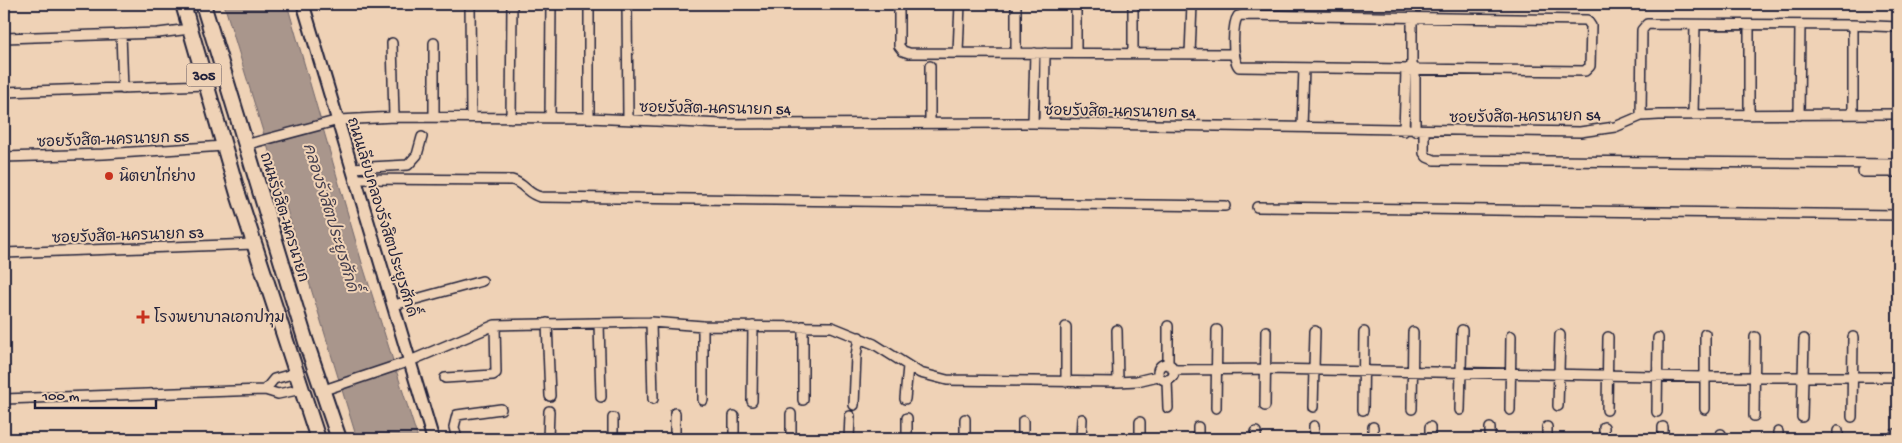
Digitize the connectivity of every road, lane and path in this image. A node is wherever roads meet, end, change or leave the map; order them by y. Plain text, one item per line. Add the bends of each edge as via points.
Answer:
1 (183, 4) edge
2 (203, 4) edge
3 (303, 4) edge
4 (470, 4) edge
5 (512, 4) edge
6 (551, 4) edge
7 (589, 4) edge
8 (627, 4) edge
9 (899, 4) edge
10 (960, 4) edge
11 (1016, 4) edge
12 (1076, 4) edge
13 (1133, 4) edge
14 (1192, 4) edge
15 (1412, 18) junction
16 (1695, 25) junction
17 (1800, 25) junction
18 (1853, 25) junction
19 (1749, 26) junction
20 (1898, 27) edge
21 (190, 29) junction
22 (121, 34) junction
23 (4, 38) edge
24 (392, 43) dead end
25 (434, 43) dead end
26 (958, 52) junction
27 (1076, 52) junction
28 (1016, 53) junction
29 (1035, 53) junction
30 (1045, 53) junction
31 (1133, 53) junction
32 (1190, 54) junction
33 (1234, 54) junction
34 (930, 66) dead end
35 (1304, 68) junction
36 (1411, 68) junction
37 (207, 85) junction
38 (123, 89) junction
39 (4, 92) edge
40 (1853, 114) junction
41 (1898, 114) edge
42 (1693, 115) junction
43 (1749, 115) junction
44 (1799, 115) junction
45 (1641, 116) junction
46 (394, 117) junction
47 (434, 117) junction
48 (471, 117) junction
49 (511, 118) junction
50 (550, 118) junction
51 (589, 118) junction
52 (628, 119) junction
53 (336, 121) junction
54 (930, 123) junction
55 (1033, 123) junction
56 (1044, 124) junction
57 (1302, 127) junction
58 (1404, 131) junction
59 (1420, 131) junction
60 (422, 137) dead end
61 (223, 144) junction
62 (246, 146) junction
63 (4, 157) edge
64 (1898, 164) edge
65 (230, 168) junction
66 (1863, 172) dead end
67 (1898, 172) edge
68 (353, 174) junction
69 (1225, 206) dead end
70 (1257, 207) dead end
71 (1898, 215) edge
72 (254, 244) junction
73 (4, 253) edge
74 (482, 281) dead end
75 (394, 304) junction
76 (652, 322) junction
77 (546, 323) junction
78 (600, 323) junction
79 (495, 325) junction
80 (703, 326) junction
81 (753, 326) junction
82 (803, 326) junction
83 (1168, 326) dead end
84 (1066, 327) dead end
85 (1117, 330) dead end
86 (1217, 330) dead end
87 (1462, 330) dead end
88 (1266, 331) dead end
89 (1315, 331) dead end
90 (1364, 332) dead end
91 (1413, 332) dead end
92 (1705, 334) dead end
93 (1560, 335) dead end
94 (1511, 336) dead end
95 (859, 337) junction
96 (1608, 337) dead end
97 (1755, 337) dead end
98 (1853, 337) dead end
99 (1658, 338) dead end
100 (1804, 339) dead end
101 (406, 363) junction
102 (908, 366) junction
103 (1171, 368) junction
104 (1216, 369) junction
105 (1266, 369) junction
106 (1314, 370) junction
107 (1364, 371) junction
108 (1412, 371) junction
109 (1461, 372) junction
110 (296, 373) junction
111 (1511, 373) junction
112 (1559, 374) junction
113 (1608, 374) junction
114 (1657, 376) junction
115 (1754, 376) junction
116 (1705, 377) junction
117 (1803, 377) junction
118 (1852, 377) junction
119 (445, 378) dead end
120 (1162, 378) junction
121 (1897, 378) edge
122 (1066, 382) junction
123 (1118, 382) junction
124 (329, 388) junction
125 (302, 389) junction
126 (266, 390) junction
127 (550, 396) dead end
128 (601, 396) dead end
129 (653, 398) dead end
130 (4, 399) edge
131 (905, 399) dead end
132 (703, 400) dead end
133 (803, 400) dead end
134 (752, 401) dead end
135 (854, 405) dead end
136 (1265, 406) dead end
137 (1558, 406) dead end
138 (1313, 407) dead end
139 (1168, 408) dead end
140 (1216, 408) dead end
141 (1412, 409) dead end
142 (1705, 409) dead end
143 (501, 410) dead end
144 (1363, 410) dead end
145 (1460, 410) dead end
146 (1510, 410) dead end
147 (1607, 410) dead end
148 (549, 411) dead end
149 (1657, 412) dead end
150 (675, 413) dead end
151 (791, 414) dead end
152 (734, 416) dead end
153 (850, 416) dead end
154 (1754, 416) dead end
155 (1802, 417) dead end
156 (1852, 417) dead end
157 (613, 418) dead end
158 (907, 418) dead end
159 (965, 419) dead end
160 (1082, 419) dead end
161 (1024, 421) dead end
162 (1140, 422) dead end
163 (1314, 426) dead end
164 (1198, 427) dead end
165 (1430, 427) dead end
166 (1547, 427) dead end
167 (1663, 427) dead end
168 (1373, 428) dead end
169 (1490, 428) dead end
170 (1604, 428) dead end
171 (318, 439) edge
172 (339, 439) edge
173 (433, 439) edge
174 (457, 439) edge
175 (548, 439) edge
176 (613, 439) edge
177 (674, 439) edge
178 (734, 439) edge
179 (791, 439) edge
180 (849, 439) edge
181 (907, 439) edge
182 (965, 439) edge
183 (1023, 439) edge
184 (1081, 439) edge
185 (1140, 439) edge
186 (1198, 439) edge
187 (1314, 439) edge
188 (1373, 439) edge
189 (1430, 439) edge
190 (1490, 439) edge
191 (1547, 439) edge
192 (1604, 439) edge
193 (1663, 439) edge

1 - 21 main road, 305
2 - 62 main road, ถนนรังสิต-นครนายก / 305
3 - 53 street, ถนนเลียบคลองรังสิตประยูรศักดิ์
4 - 48 street
5 - 49 street
6 - 50 street
7 - 51 street
8 - 52 street
9 - 26 street via 899,46 903,51
10 - 26 street
11 - 28 street
12 - 27 street
13 - 31 street
14 - 32 street
15 - 33 street via 1242,15 1235,19
15 - 36 street
15 - 36 street via 1586,20 1592,26 1590,66 1585,71
16 - 19 street
16 - 42 street
16 - 45 street via 1644,25
17 - 18 street
17 - 19 street
17 - 44 street
18 - 20 street
18 - 40 street
19 - 43 street
21 - 22 street
21 - 37 main road, 305
22 - 23 street
22 - 38 street
24 - 46 street
25 - 47 street
26 - 28 street
27 - 30 street
27 - 31 street
28 - 29 street
29 - 30 street
29 - 55 street
30 - 56 street
31 - 32 street
32 - 33 street
33 - 35 street via 1239,67
34 - 54 street
35 - 36 street
35 - 57 street
36 - 58 street
36 - 59 street
37 - 38 street
37 - 61 main road, 305
38 - 39 street
40 - 41 street, ซอยรังสิต-นครนายก 54
40 - 44 street, ซอยรังสิต-นครนายก 54
42 - 43 street, ซอยรังสิต-นครนายก 54
42 - 45 street, ซอยรังสิต-นครนายก 54
43 - 44 street, ซอยรังสิต-นครนายก 54
45 - 59 street, ซอยรังสิต-นครนายก 54 via 1615,127 1580,132
46 - 47 street, ซอยรังสิต-นครนายก 54
46 - 53 street, ซอยรังสิต-นครนายก 54
47 - 48 street, ซอยรังสิต-นครนายก 54
48 - 49 street, ซอยรังสิต-นครนายก 54
49 - 50 street, ซอยรังสิต-นครนายก 54
50 - 51 street, ซอยรังสิต-นครนายก 54
51 - 52 street, ซอยรังสิต-นครนายก 54
52 - 54 street, ซอยรังสิต-นครนายก 54 via 709,123
53 - 62 street, ซอยรังสิต-นครนายก 54
53 - 68 street, ถนนเลียบคลองรังสิตประยูรศักดิ์
54 - 55 street, ซอยรังสิต-นครนายก 54
55 - 56 street, ซอยรังสิต-นครนายก 54
56 - 57 street, ซอยรังสิต-นครนายก 54
57 - 58 street, ซอยรังสิต-นครนายก 54
58 - 59 street, ซอยรังสิต-นครนายก 54
59 - 64 street via 1424,153 1434,160
60 - 68 street via 417,155 408,165
61 - 62 main road
61 - 63 street, ซอยรังสิต-นครนายก 55 via 104,154
61 - 65 main road, 305
62 - 65 main road
62 - 124 main road, ถนนรังสิต-นครนายก / 305 via 306,342
65 - 72 main road, 305
66 - 67 street
68 - 69 street via 512,180 534,196 541,197
68 - 75 street, ถนนเลียบคลองรังสิตประยูรศักดิ์
70 - 71 street
72 - 73 street, ซอยรังสิต-นครนายก 53
72 - 110 main road, 305
74 - 75 street
75 - 101 street, ถนนเลียบคลองรังสิตประยูรศักดิ์
76 - 78 street
76 - 80 street
76 - 129 street
77 - 78 street
77 - 79 street
77 - 127 street
78 - 128 street
79 - 101 street
79 - 119 street via 496,373
80 - 81 street
80 - 132 street
81 - 82 street
81 - 134 street
82 - 95 street via 832,328
82 - 133 street
83 - 103 street
84 - 122 street
85 - 123 street
86 - 104 street
87 - 109 street
88 - 105 street
89 - 106 street
90 - 107 street
91 - 108 street
92 - 116 street
93 - 112 street
94 - 111 street
95 - 102 street via 883,348
95 - 135 street
96 - 113 street
97 - 115 street
98 - 118 street
99 - 114 street
100 - 117 street
101 - 124 street
101 - 173 street, ถนนเลียบคลองรังสิตประยูรศักดิ์
102 - 122 street via 929,377 957,381
102 - 131 street
103 - 104 street
103 - 120 street via 1171,378
103 - 120 street via 1161,366
104 - 105 street
104 - 140 street
105 - 106 street
105 - 136 street
106 - 107 street
106 - 138 street
107 - 108 street
107 - 144 street
108 - 109 street
108 - 141 street
109 - 111 street
109 - 145 street
110 - 125 main road, 305
110 - 126 street via 274,379
111 - 112 street
111 - 146 street
112 - 113 street
112 - 137 street
113 - 114 street
113 - 147 street
114 - 116 street
114 - 149 street
115 - 116 street
115 - 117 street
115 - 154 street
116 - 142 street
117 - 118 street
117 - 155 street
118 - 121 street
118 - 156 street
120 - 123 street
120 - 139 street
122 - 123 street
124 - 172 main road, ถนนรังสิต-นครนายก / 305
125 - 126 street via 278,394
125 - 171 main road, 305
126 - 130 street
143 - 174 street via 457,414 454,427
148 - 175 street
150 - 177 street
151 - 179 street
152 - 178 street
153 - 180 street
157 - 176 street
158 - 181 street
159 - 182 street
160 - 184 street
161 - 183 street
162 - 185 street
163 - 187 street
164 - 186 street
165 - 189 street
166 - 191 street
167 - 193 street
168 - 188 street
169 - 190 street
170 - 192 street

